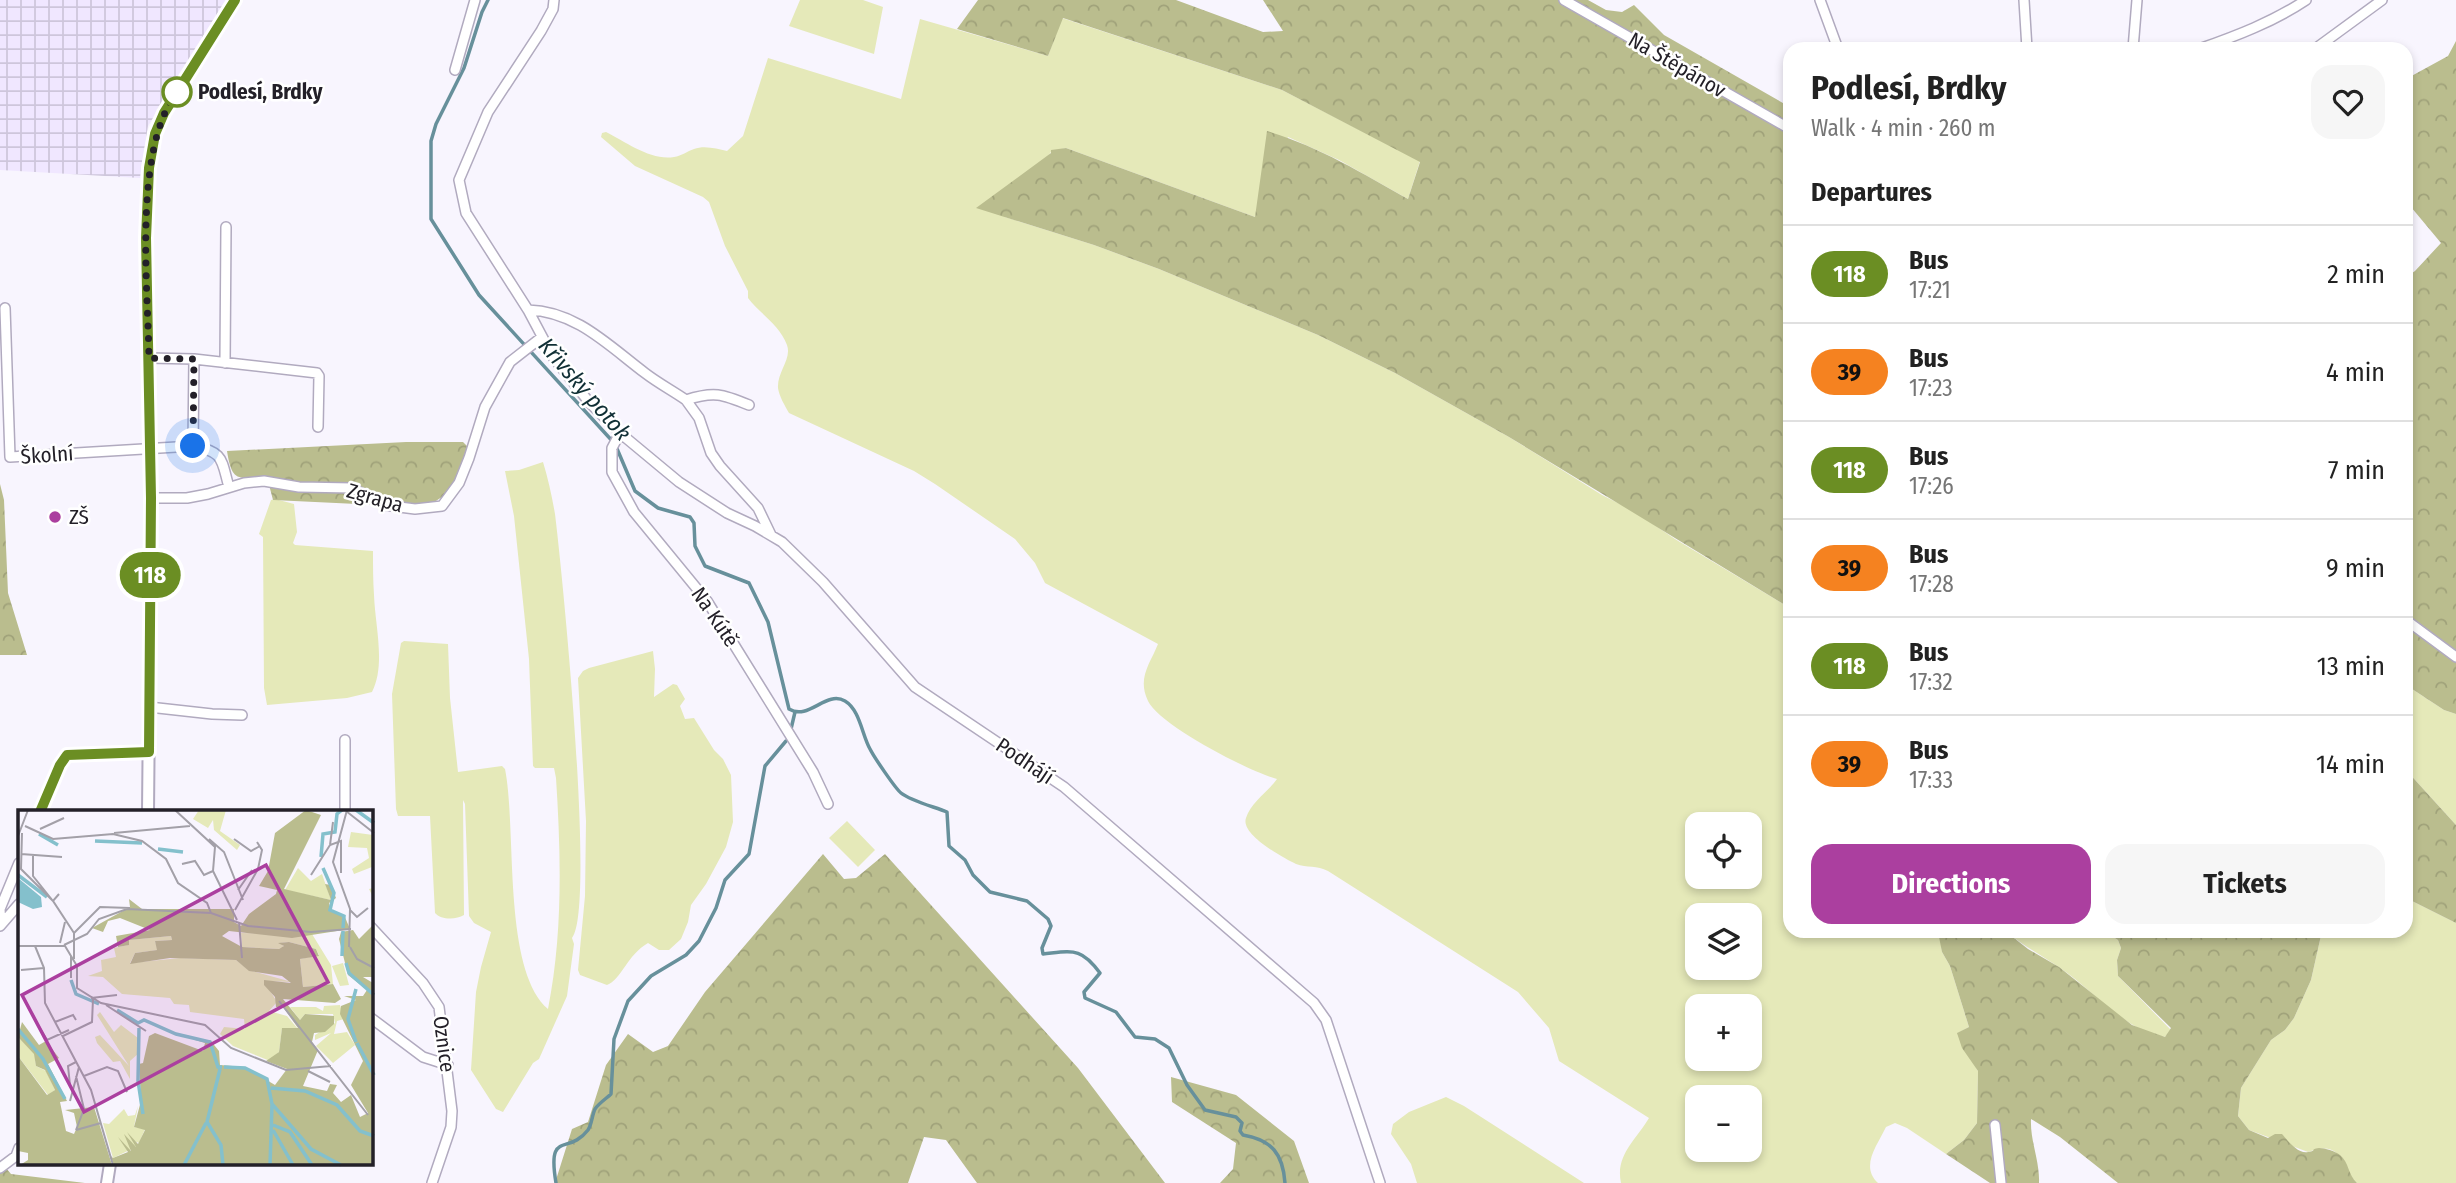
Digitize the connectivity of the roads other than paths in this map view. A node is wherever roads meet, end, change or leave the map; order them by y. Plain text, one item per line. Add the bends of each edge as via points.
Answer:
1 (235, 0) edge
2 (475, 0) edge
3 (554, 0) edge
4 (1564, 0) edge
5 (1821, 0) edge
6 (2024, 0) edge
7 (2137, 0) edge
8 (2306, 0) edge
9 (2382, 0) edge
10 (1836, 42) edge
11 (2027, 42) edge
12 (2134, 42) edge
13 (2218, 42) edge
14 (2325, 42) edge
15 (455, 70) dead end
16 (1783, 126) edge
17 (226, 227) dead end
18 (5, 308) dead end
19 (528, 310) junction
20 (542, 337) junction
21 (149, 358) junction
22 (194, 359) junction
23 (225, 363) junction
24 (686, 400) junction
25 (749, 405) dead end
26 (318, 427) dead end
27 (618, 435) junction
28 (193, 446) junction
29 (150, 448) junction
30 (229, 487) junction
31 (151, 498) junction
32 (771, 536) junction
33 (2413, 625) edge
34 (2456, 657) edge
35 (149, 707) junction
36 (242, 715) dead end
37 (345, 740) dead end
38 (149, 752) junction
39 (828, 803) dead end
40 (41, 810) edge
41 (147, 810) edge
42 (345, 810) edge
43 (18, 865) edge
44 (18, 905) edge
45 (0, 926) edge
46 (373, 929) edge
47 (373, 1020) edge
48 (448, 1065) junction
49 (1995, 1125) dead end
50 (18, 1151) edge
51 (0, 1168) edge
52 (432, 1183) edge
53 (1380, 1183) edge
54 (2001, 1183) edge

1 - 21 street via 155,134 146,238
2 - 15 street
3 - 19 street, Podhájí via 541,31 488,112 459,180 466,213
4 - 16 street, Na Štěpánov
5 - 10 street
6 - 11 street
7 - 12 street
8 - 13 street via 2285,15
9 - 14 street
17 - 23 street
18 - 29 street, Školní via 10,457
19 - 20 street, Podhájí
19 - 24 street via 556,313 579,324
20 - 27 street, Podhájí via 552,357
20 - 30 street, Zgrapa via 510,362 485,407 459,483 442,506 384,505 352,488 264,481
21 - 22 street
21 - 29 street
22 - 23 street
22 - 28 street
23 - 26 street via 311,371 319,376
24 - 25 street via 711,393
24 - 32 street via 699,418 711,453 758,508
27 - 32 street, Podhájí via 703,499
27 - 39 street, Na Kútě via 612,448 612,472 634,512 707,601
28 - 29 street
28 - 30 street via 217,453
29 - 31 street
30 - 31 street, Zgrapa via 187,498
31 - 35 street
32 - 53 street, Podhájí via 823,582 915,687 1064,787 1314,1003 1329,1027
33 - 34 street
35 - 36 street
35 - 38 street
37 - 42 street
38 - 40 street via 67,755
38 - 41 street
43 - 45 street via 0,909
44 - 45 street
46 - 48 street, Oznice via 439,1007
47 - 48 street via 423,1057
48 - 52 street, Oznice via 451,1127
49 - 54 street
50 - 51 street

